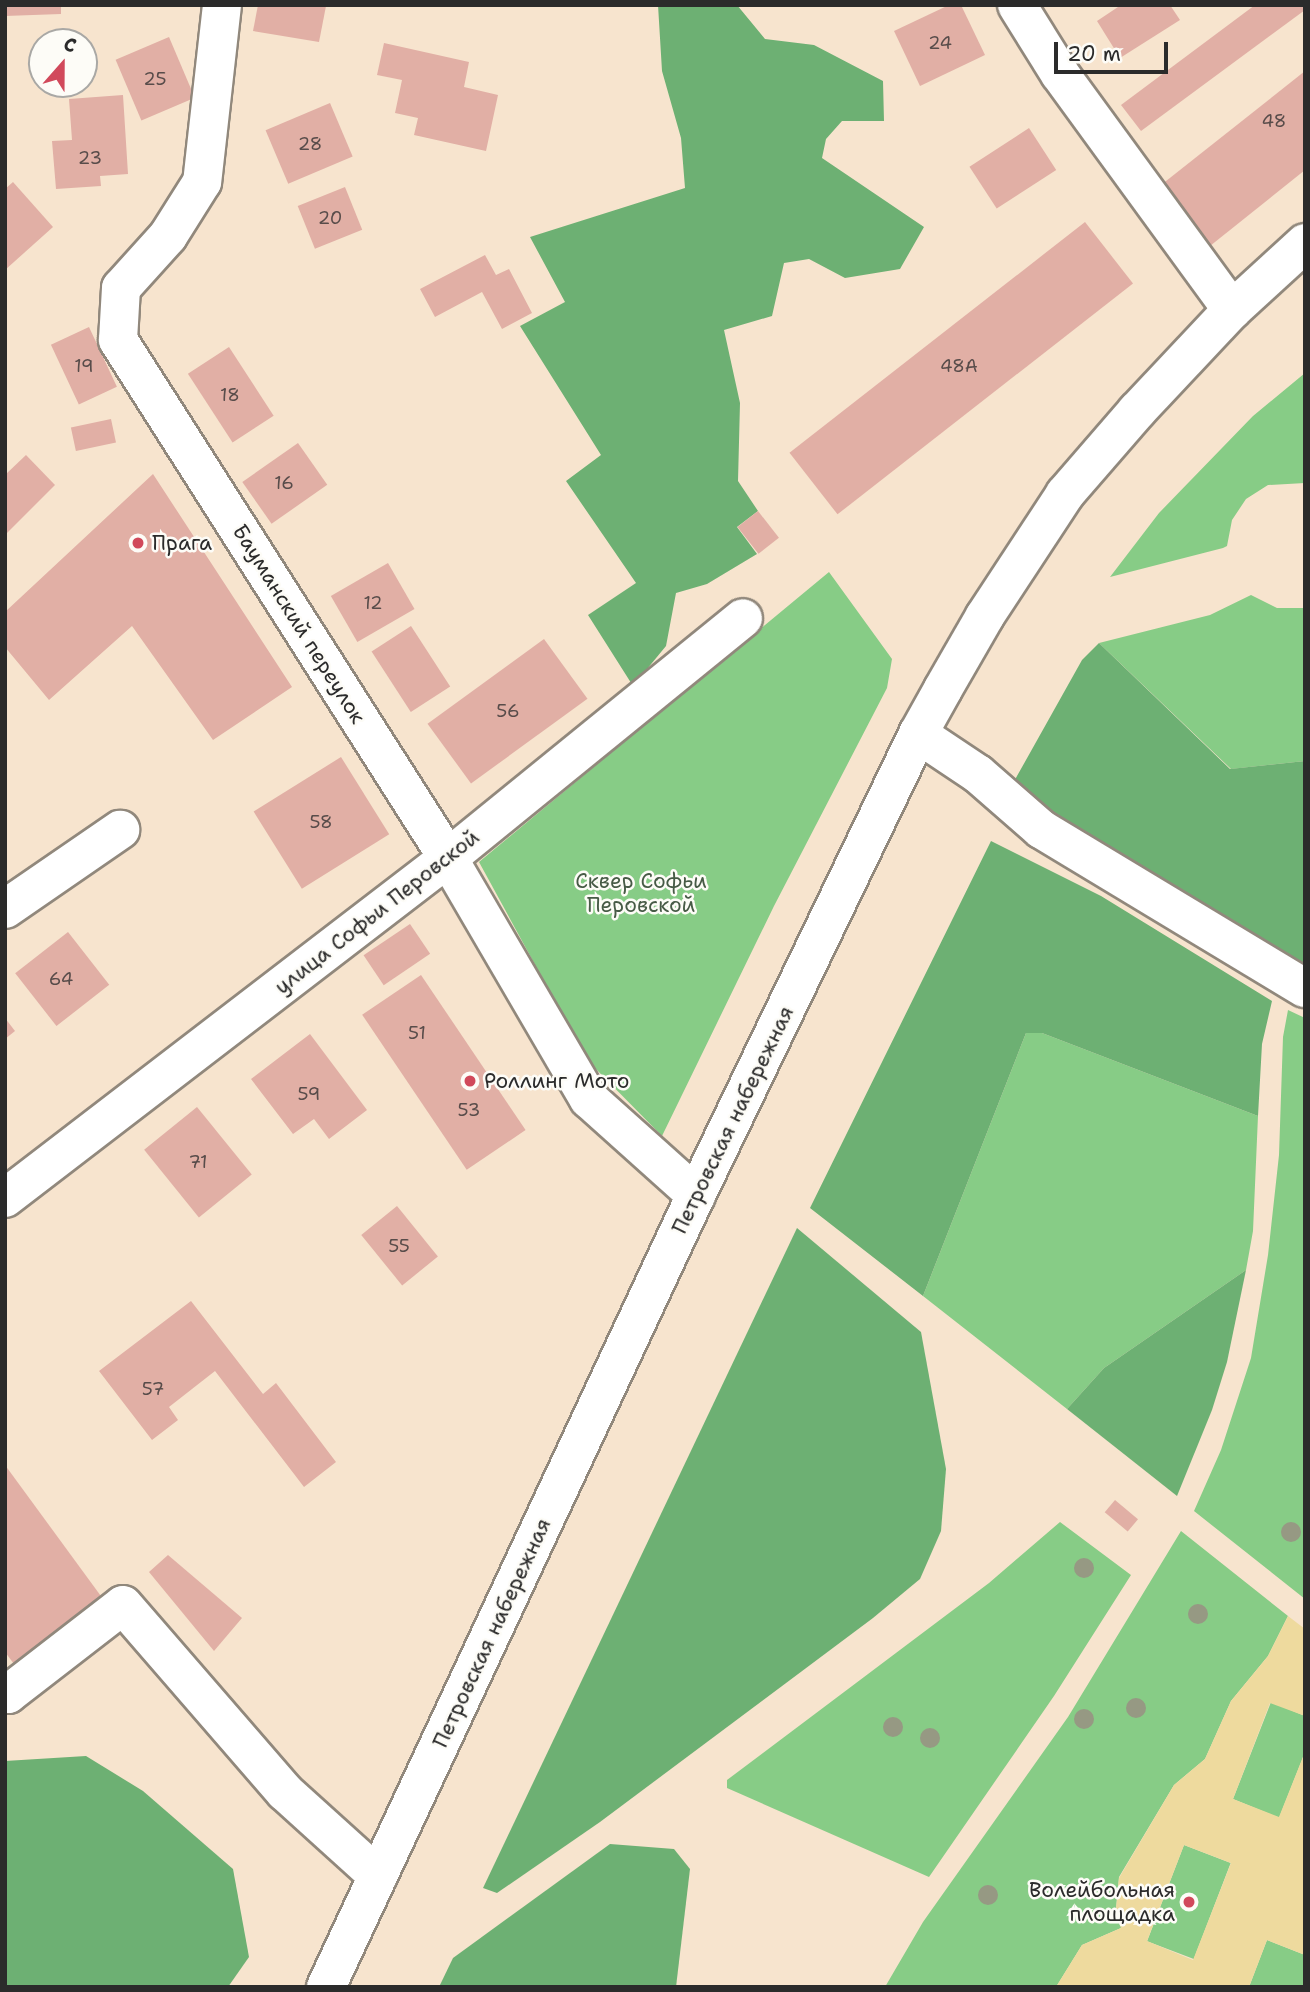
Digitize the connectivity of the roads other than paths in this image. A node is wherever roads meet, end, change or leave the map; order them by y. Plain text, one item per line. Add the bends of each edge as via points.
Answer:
1 (222, 5) edge
2 (1017, 5) edge
3 (1305, 243) edge
4 (1233, 310) junction
5 (743, 618) dead end
6 (918, 734) junction
7 (120, 830) dead end
8 (448, 858) junction
9 (5, 909) edge
10 (1305, 988) edge
11 (696, 1195) junction
12 (5, 1198) edge
13 (5, 1690) edge
14 (378, 1876) junction
15 (326, 1987) edge

1 - 8 street, Бауманский переулок via 202,182 168,236 121,288 118,340
2 - 4 street via 1060,74
3 - 4 street
4 - 6 street, Петровская набережная via 1065,494 985,616
5 - 8 street, улица Софьи Перовской
6 - 10 street via 978,774 1041,829
6 - 11 street, Петровская набережная
7 - 9 street
8 - 11 street, Бауманский переулок via 589,1099
8 - 12 street, улица Софьи Перовской
11 - 14 street, Петровская набережная
13 - 14 street via 8,1694 123,1605 285,1792
14 - 15 street, Петровская набережная

